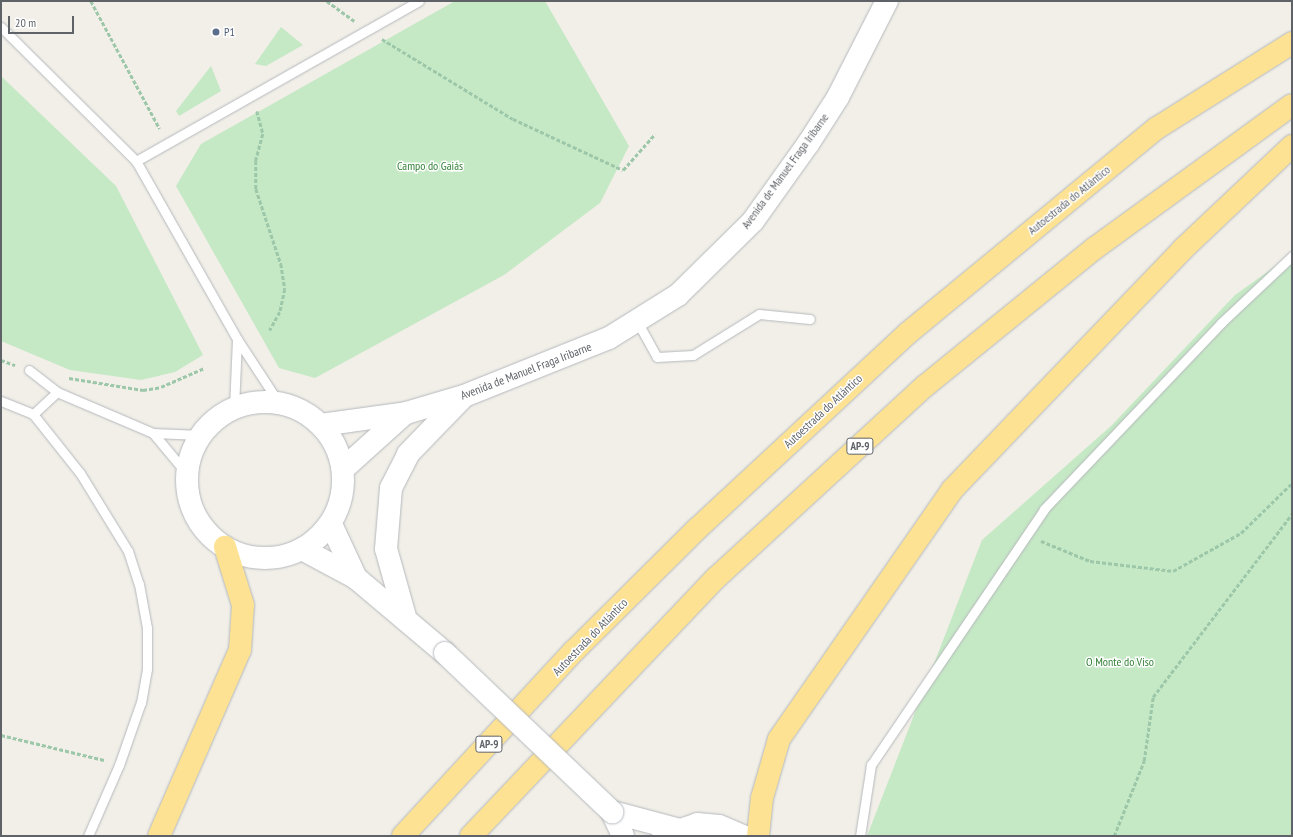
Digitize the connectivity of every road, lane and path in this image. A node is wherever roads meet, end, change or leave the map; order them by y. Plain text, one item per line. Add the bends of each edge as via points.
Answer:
1 (91, 1) edge
2 (328, 1) edge
3 (419, 1) edge
4 (887, 1) edge
5 (1, 23) edge
6 (4, 30) edge
7 (368, 30) junction
8 (1292, 43) edge
9 (250, 96) junction
10 (1292, 105) edge
11 (655, 134) dead end
12 (168, 143) junction
13 (1292, 146) edge
14 (136, 161) junction
15 (1292, 256) edge
16 (810, 319) dead end
17 (638, 323) junction
18 (270, 330) dead end
19 (238, 339) junction
20 (204, 368) dead end
21 (29, 370) dead end
22 (67, 378) dead end
23 (57, 392) junction
24 (464, 396) junction
25 (1, 401) edge
26 (279, 403) junction
27 (234, 408) junction
28 (406, 413) junction
29 (33, 414) junction
30 (321, 425) junction
31 (153, 433) junction
32 (201, 435) junction
33 (343, 469) junction
34 (188, 475) junction
35 (1292, 483) edge
36 (1292, 514) edge
37 (331, 524) junction
38 (1028, 536) junction
39 (225, 547) junction
40 (302, 549) junction
41 (356, 578) junction
42 (406, 620) junction
43 (1, 735) edge
44 (119, 765) junction
45 (612, 812) junction
46 (670, 832) edge
47 (88, 836) edge
48 (159, 836) edge
49 (403, 836) edge
50 (471, 836) edge
51 (623, 836) edge
52 (743, 836) edge
53 (758, 836) edge
54 (860, 836) edge
55 (1114, 836) edge

1 - 12 path
2 - 7 path
3 - 7 lane
4 - 17 street, Avenida de Manuel Fraga Iribarne via 838,97 753,221 683,291
5 - 6 lane
6 - 14 lane
7 - 9 lane
7 - 11 path via 513,118 623,170
8 - 49 highway, Autoestrada do Atlántico / AP-9 via 1157,128 908,332 691,535 574,651
9 - 12 lane
9 - 18 path via 262,126 256,162 256,189 284,276 284,300
10 - 50 highway, AP-9 via 1095,248 925,386 716,578
12 - 14 lane
13 - 53 highway via 1183,249 952,490 779,739 762,798
14 - 19 lane
15 - 38 lane via 1221,323 1044,508
16 - 17 lane via 759,314 693,355 657,357
17 - 24 street, Avenida de Manuel Fraga Iribarne via 570,356
19 - 26 lane
19 - 27 lane
20 - 22 path via 161,387 143,390
21 - 23 lane
23 - 29 lane
23 - 31 lane
24 - 28 street, Avenida de Manuel Fraga Iribarne
24 - 42 street via 408,454 391,488 386,549
25 - 29 lane
26 - 27 street via 254,402
26 - 30 street via 302,411
27 - 32 street via 216,419
28 - 30 street, Avenida de Manuel Fraga Iribarne
28 - 33 street, Avenida de Manuel Fraga Iribarne
29 - 44 lane via 80,473 128,552 139,584 147,628 147,669 141,702
30 - 33 street via 336,446
31 - 32 lane
31 - 34 lane
32 - 34 street via 191,454
33 - 37 street via 342,494
34 - 39 street via 192,506 205,529
35 - 38 path via 1241,533 1174,571 1090,561
36 - 55 path via 1153,697 1144,761
37 - 40 street
37 - 41 street
38 - 54 lane via 870,765
39 - 40 street via 250,557 277,558
39 - 48 highway via 242,605 240,650
40 - 41 street
41 - 42 street
42 - 45 street, bridge via 445,653
43 - 44 path via 73,750
44 - 47 lane
45 - 46 street
45 - 51 street
46 - 52 street via 697,824 719,826

